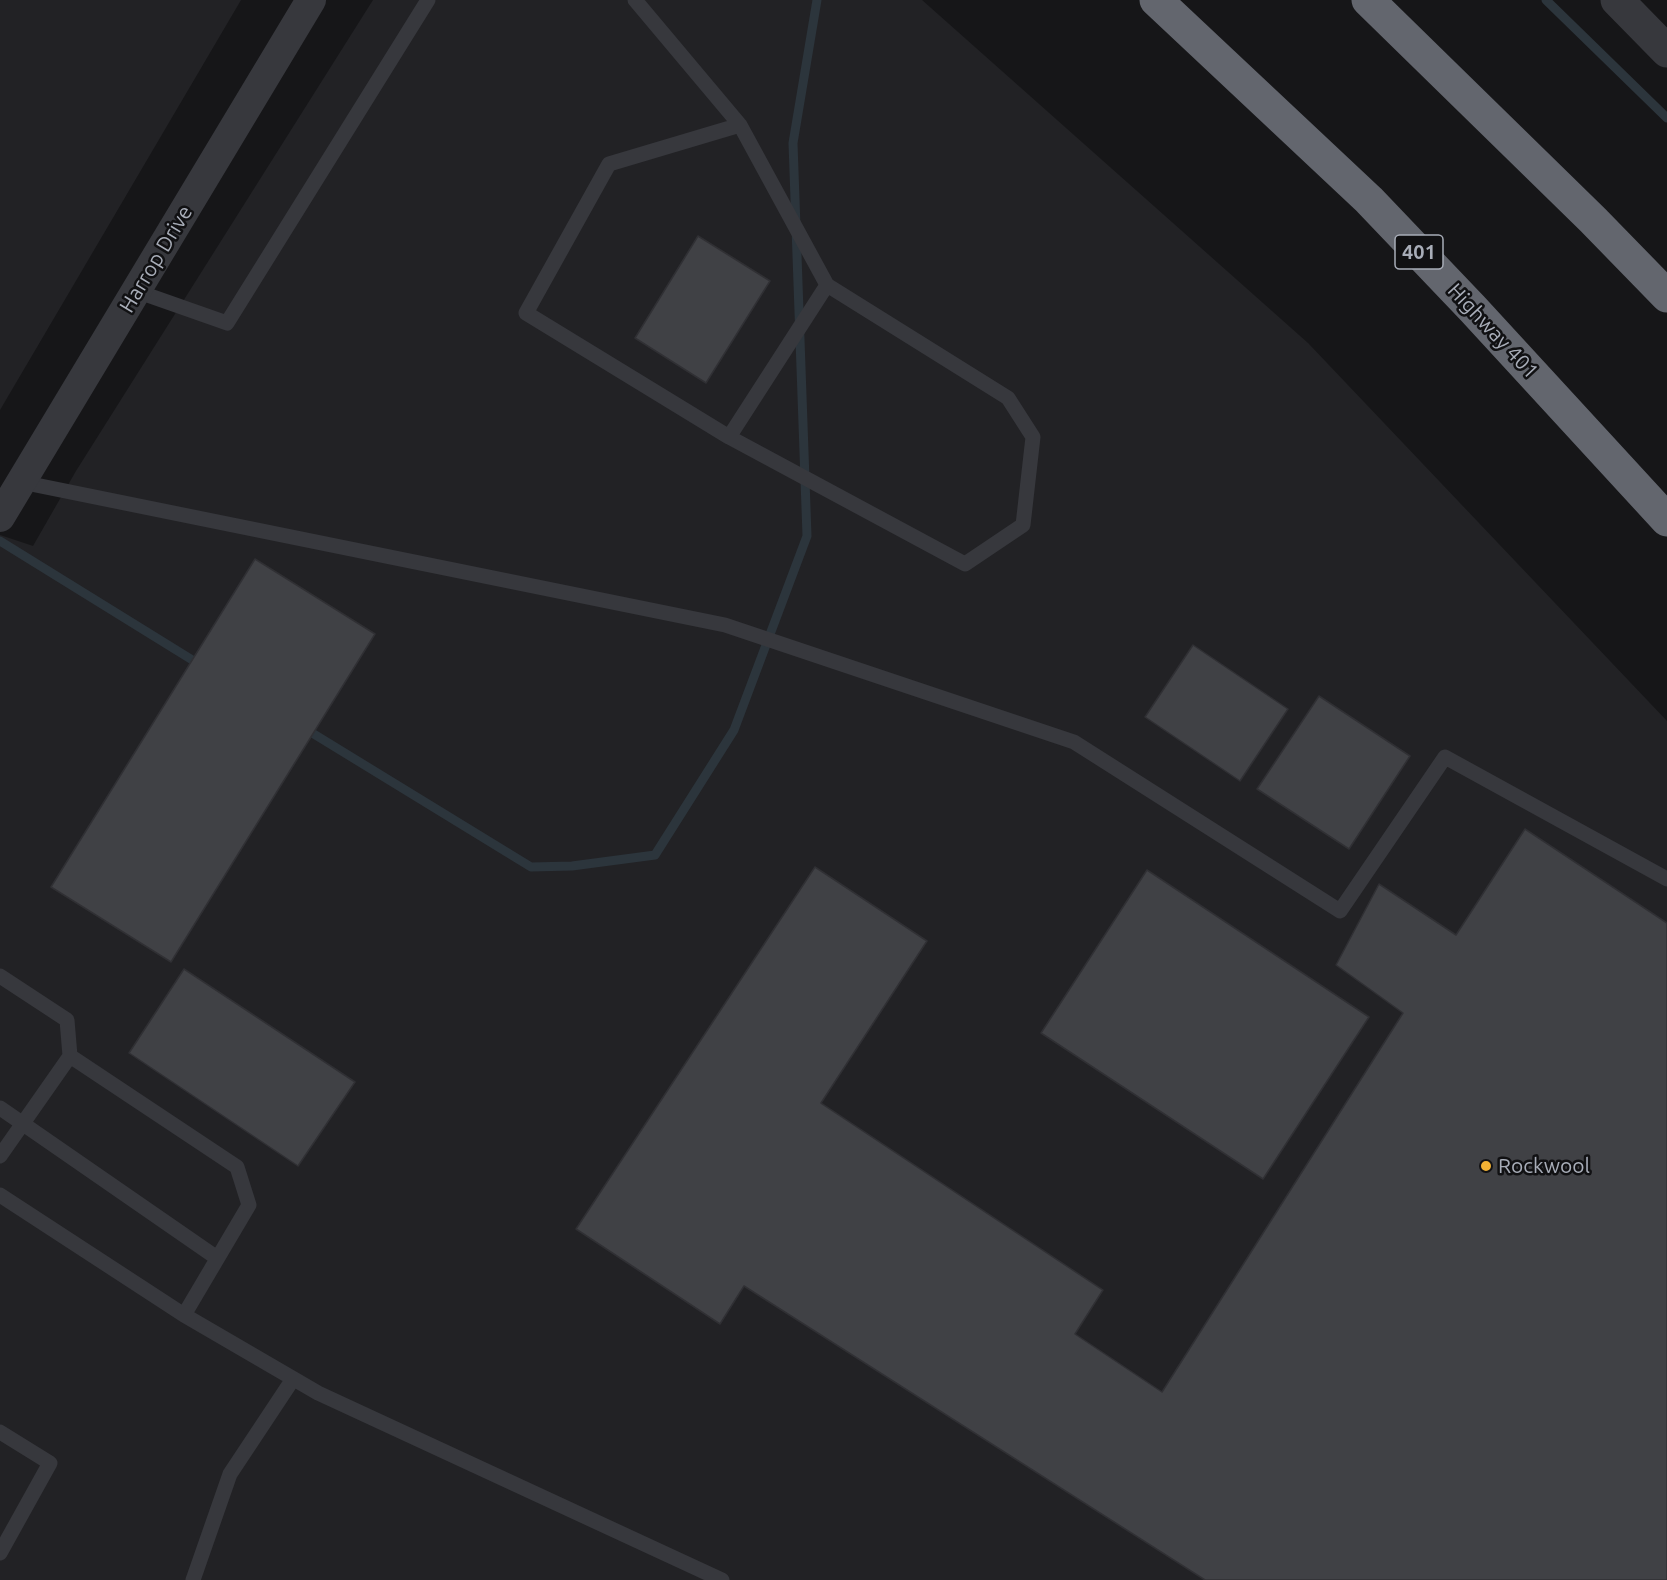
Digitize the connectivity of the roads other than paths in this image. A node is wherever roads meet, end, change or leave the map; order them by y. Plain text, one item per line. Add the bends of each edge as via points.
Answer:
1 (311, 0) edge
2 (428, 0) edge
3 (635, 0) edge
4 (1156, 0) edge
5 (1368, 0) edge
6 (1617, 0) edge
7 (1667, 51) edge
8 (740, 125) junction
9 (827, 285) junction
10 (136, 291) junction
11 (1667, 296) edge
12 (729, 436) junction
13 (21, 482) junction
14 (0, 517) edge
15 (1667, 520) edge
16 (1667, 879) edge
17 (0, 976) edge
18 (70, 1056) junction
19 (0, 1108) edge
20 (22, 1124) junction
21 (0, 1156) edge
22 (0, 1195) edge
23 (217, 1258) junction
24 (184, 1315) junction
25 (293, 1379) junction
26 (0, 1432) edge
27 (0, 1553) edge
28 (194, 1580) edge
29 (722, 1580) edge

1 - 10 street, Harrop Drive
2 - 10 lane via 227,323
3 - 8 lane
4 - 15 highway, Highway 401 / 401 via 1369,200
5 - 11 highway
6 - 7 street
8 - 9 lane
8 - 12 lane via 609,164 526,313
9 - 12 lane
9 - 12 lane via 1008,398 1033,437 1023,525 965,564
10 - 13 street, Harrop Drive
13 - 14 street, Harrop Drive
13 - 16 lane via 725,625 1074,742 1340,911 1445,757
17 - 18 lane via 67,1020
18 - 20 lane
18 - 23 lane via 237,1167 249,1205
19 - 20 lane
20 - 21 lane
20 - 23 lane
22 - 24 lane
23 - 24 lane
24 - 25 lane
25 - 28 lane via 230,1474
25 - 29 lane
26 - 27 lane via 50,1463

